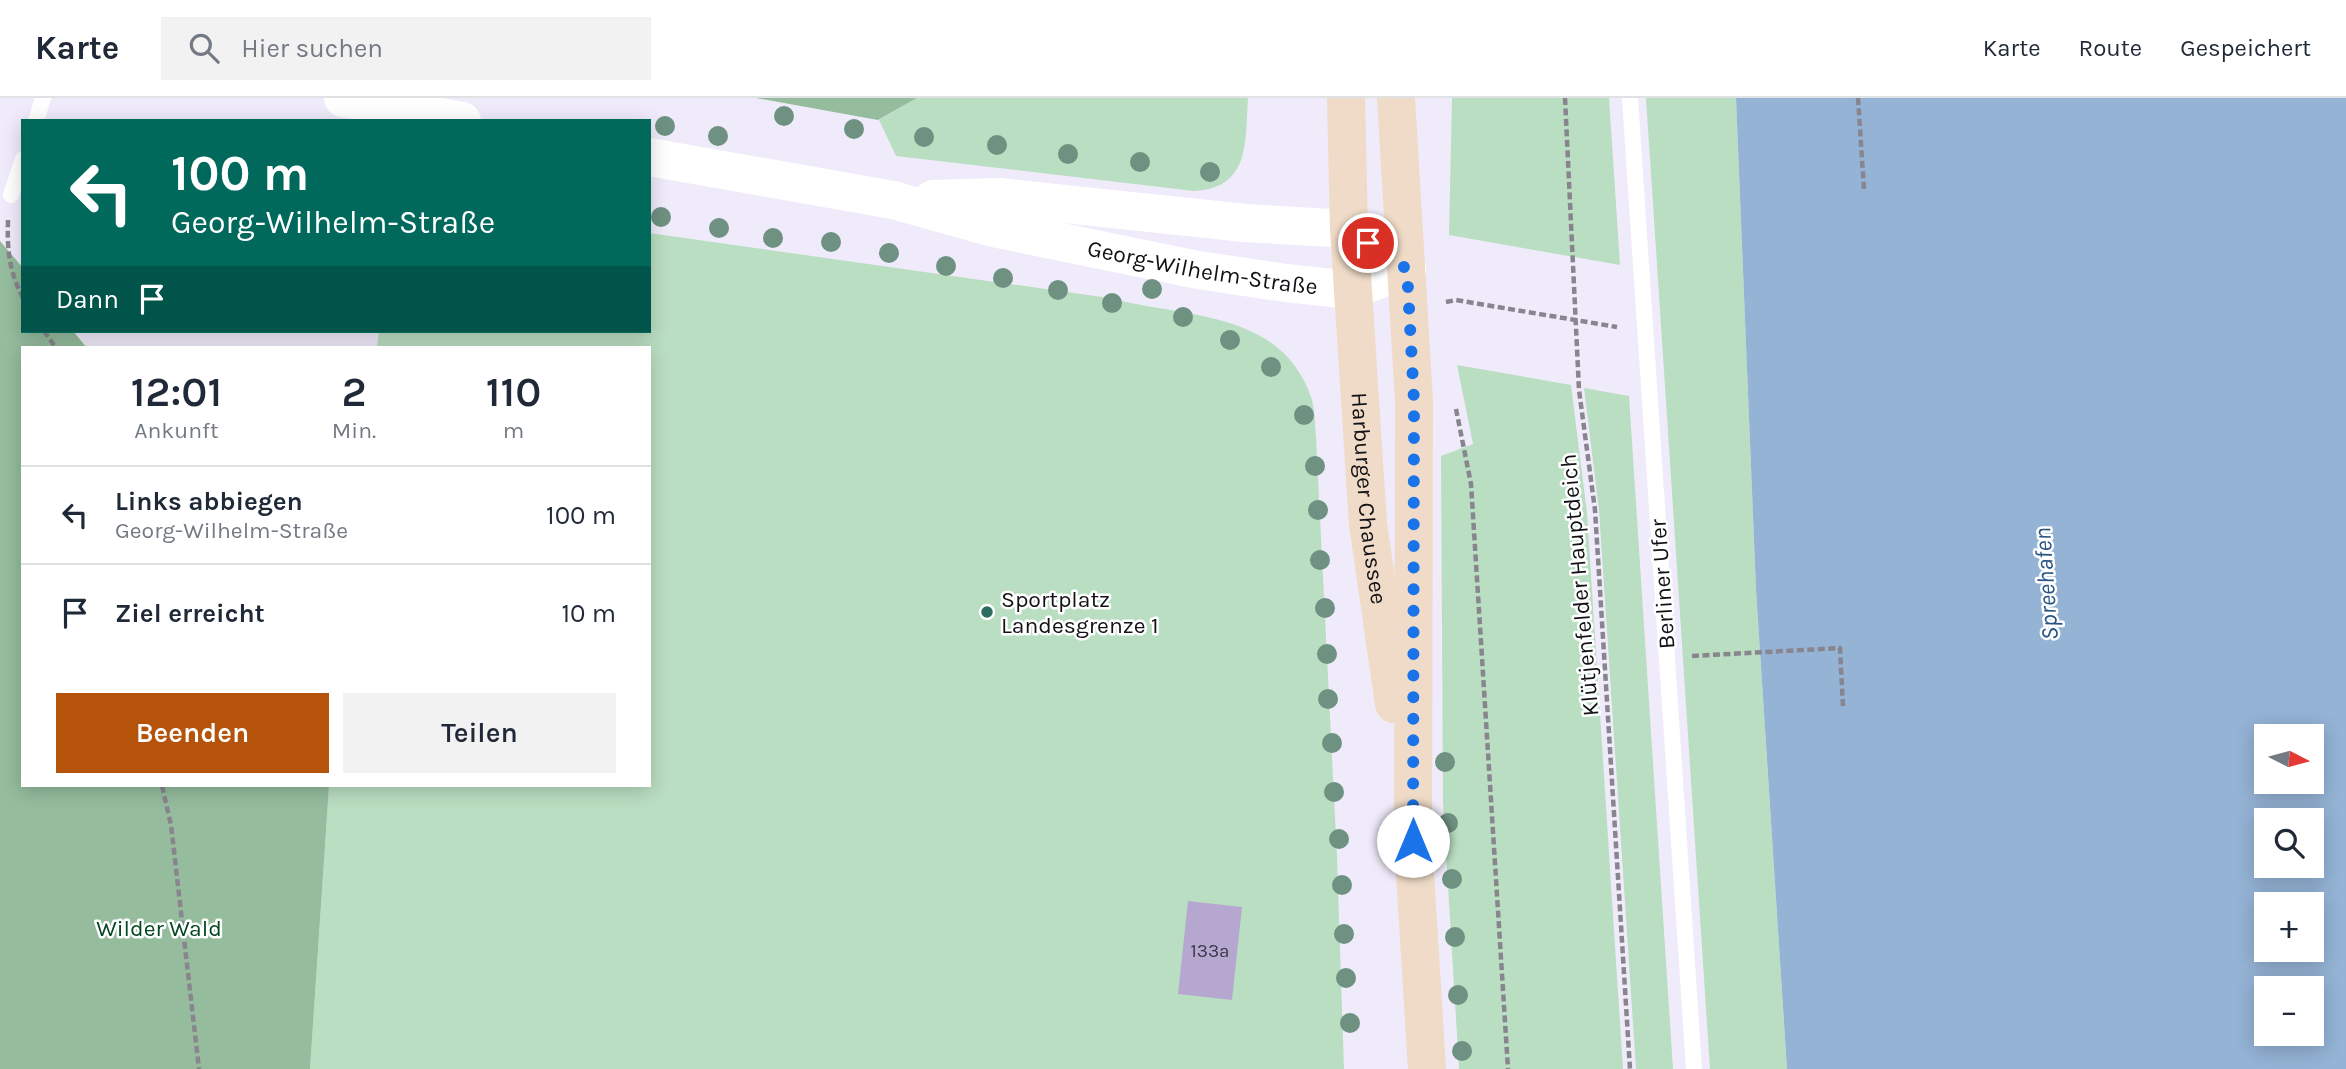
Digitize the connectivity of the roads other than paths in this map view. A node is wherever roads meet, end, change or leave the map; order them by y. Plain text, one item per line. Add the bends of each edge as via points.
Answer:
1 (43, 98) edge
2 (343, 98) edge
3 (1346, 98) edge
4 (1396, 98) edge
5 (1630, 98) edge
6 (37, 119) edge
7 (441, 119) edge
8 (651, 157) edge
9 (21, 165) edge
10 (11, 195) road end
11 (893, 201) junction
12 (1349, 229) junction
13 (1407, 269) junction
14 (1352, 290) junction
15 (1413, 841) junction
16 (1427, 1069) edge
17 (1694, 1069) edge

1 - 6 lane
2 - 7 street
3 - 12 main road, Harburger Chaussee
4 - 13 main road, Harburger Chaussee
5 - 17 lane, Berliner Ufer
8 - 11 street, Georg-Wilhelm-Straße
9 - 10 lane
11 - 12 street, Georg-Wilhelm-Straße via 999,197
11 - 14 street, Georg-Wilhelm-Straße via 993,228 1198,270
12 - 13 street
12 - 14 main road, Harburger Chaussee
13 - 14 street, Georg-Wilhelm-Straße
13 - 15 main road, Harburger Chaussee via 1414,401
14 - 15 main road, Harburger Chaussee via 1368,524
15 - 16 main road, Harburger Chaussee

